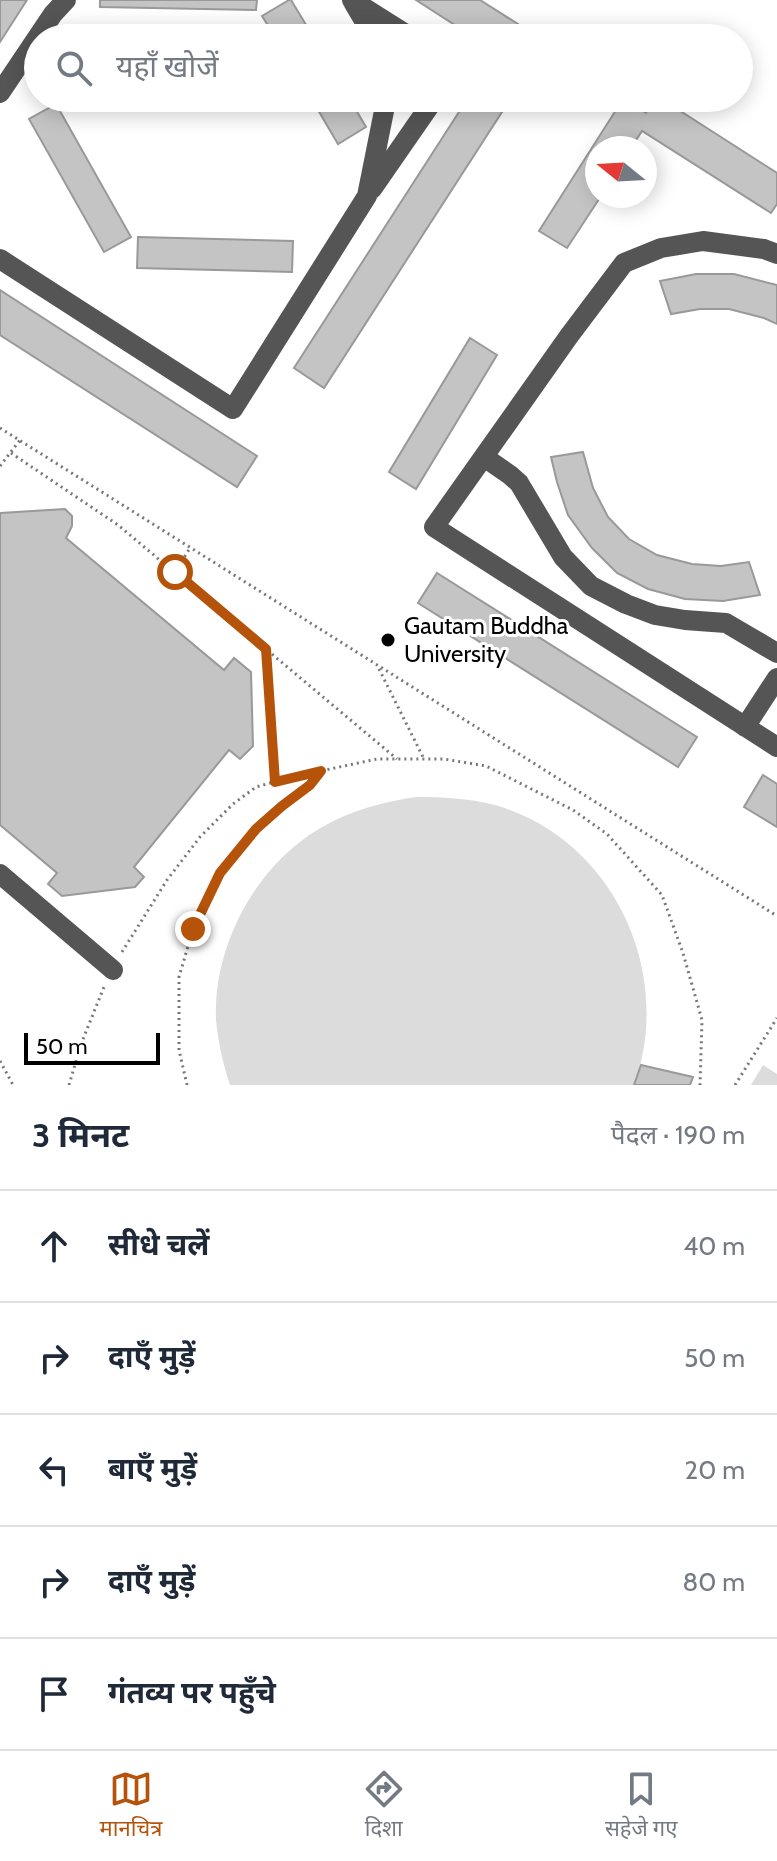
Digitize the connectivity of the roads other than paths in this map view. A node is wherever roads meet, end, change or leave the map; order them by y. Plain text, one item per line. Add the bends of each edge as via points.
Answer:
1 (60, 5) edge
2 (47, 24) edge
3 (366, 24) edge
4 (390, 24) edge
5 (24, 58) edge
6 (0, 93) edge
7 (384, 112) edge
8 (425, 112) edge
9 (367, 196) junction
10 (777, 254) edge
11 (0, 259) edge
12 (484, 457) junction
13 (777, 653) edge
14 (777, 678) edge
15 (745, 727) junction
16 (777, 747) edge
17 (0, 874) edge
18 (113, 970) road end

1 - 2 lane
3 - 4 lane via 352,0
5 - 6 lane
7 - 9 lane
8 - 9 lane
9 - 11 lane via 233,409
10 - 12 lane via 703,241 661,248 624,263
12 - 13 lane via 519,483 563,557 591,586 655,615 726,623
12 - 15 lane via 434,527
14 - 15 lane
15 - 16 lane
17 - 18 lane

